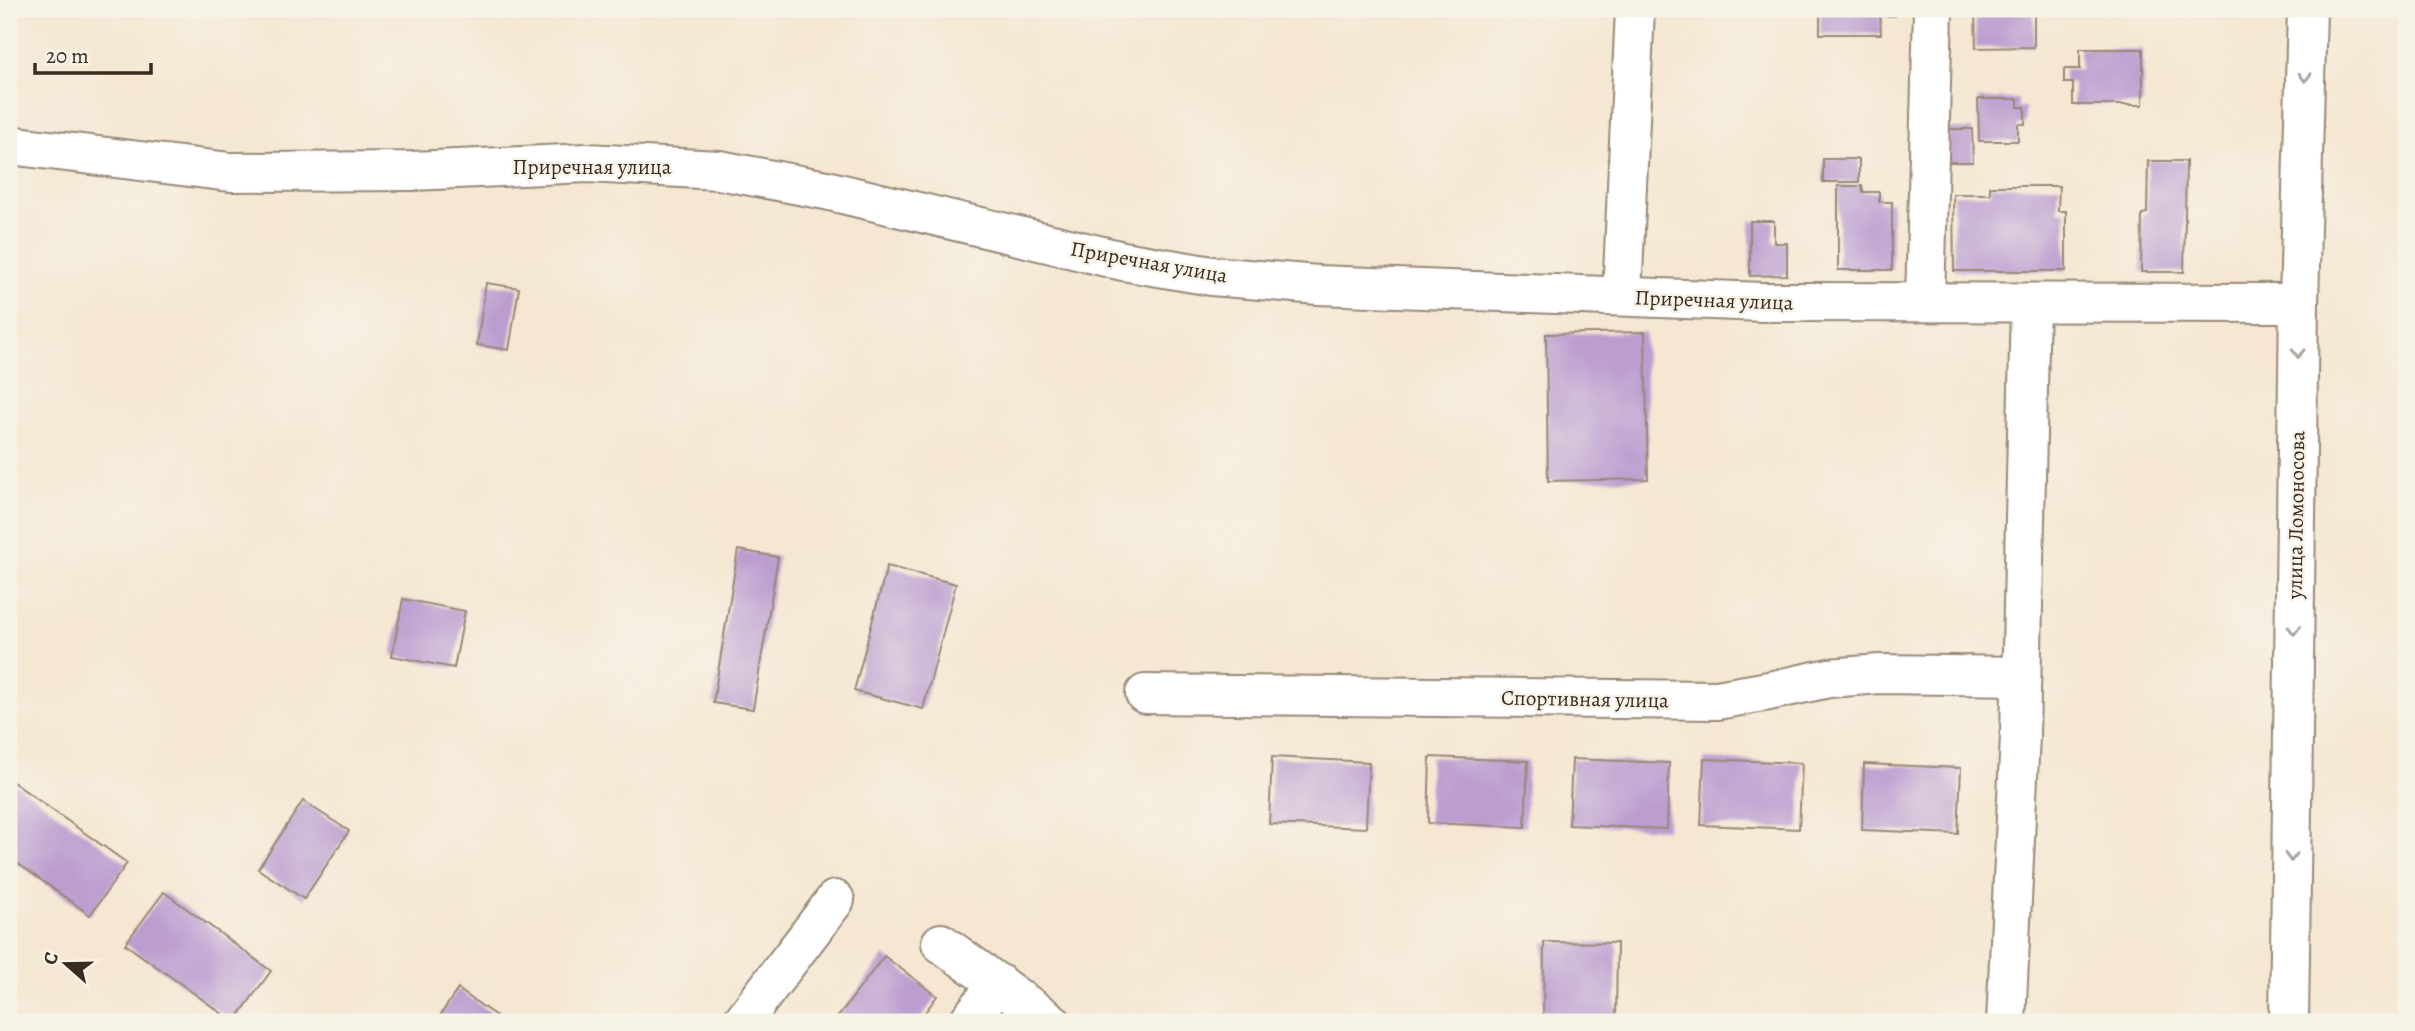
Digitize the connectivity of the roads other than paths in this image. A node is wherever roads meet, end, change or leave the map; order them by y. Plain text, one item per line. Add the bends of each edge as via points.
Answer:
1 (1634, 9) edge
2 (1933, 9) edge
3 (2307, 9) edge
4 (9, 145) edge
5 (1623, 275) dead end
6 (1925, 302) junction
7 (2030, 303) junction
8 (2299, 303) junction
9 (2021, 676) junction
10 (1145, 694) dead end
11 (835, 900) dead end
12 (941, 943) dead end
13 (998, 983) junction
14 (743, 1022) edge
15 (968, 1022) edge
16 (1051, 1022) edge
17 (2006, 1022) edge
18 (2289, 1022) edge

1 - 5 street
2 - 6 street
3 -> 8 street, улица Ломоносова
4 - 6 street, Приречная улица via 230,172 412,171 587,163 719,170 826,190 1123,261 1212,276 1318,285 1695,300
6 - 7 street, Приречная улица
7 - 8 street, Приречная улица
7 - 9 street
8 -> 18 street, улица Ломоносова
9 - 10 street, Спортивная улица via 1842,677 1717,700
9 - 17 street
11 - 14 street
12 - 13 street
13 - 15 street
13 - 16 street

